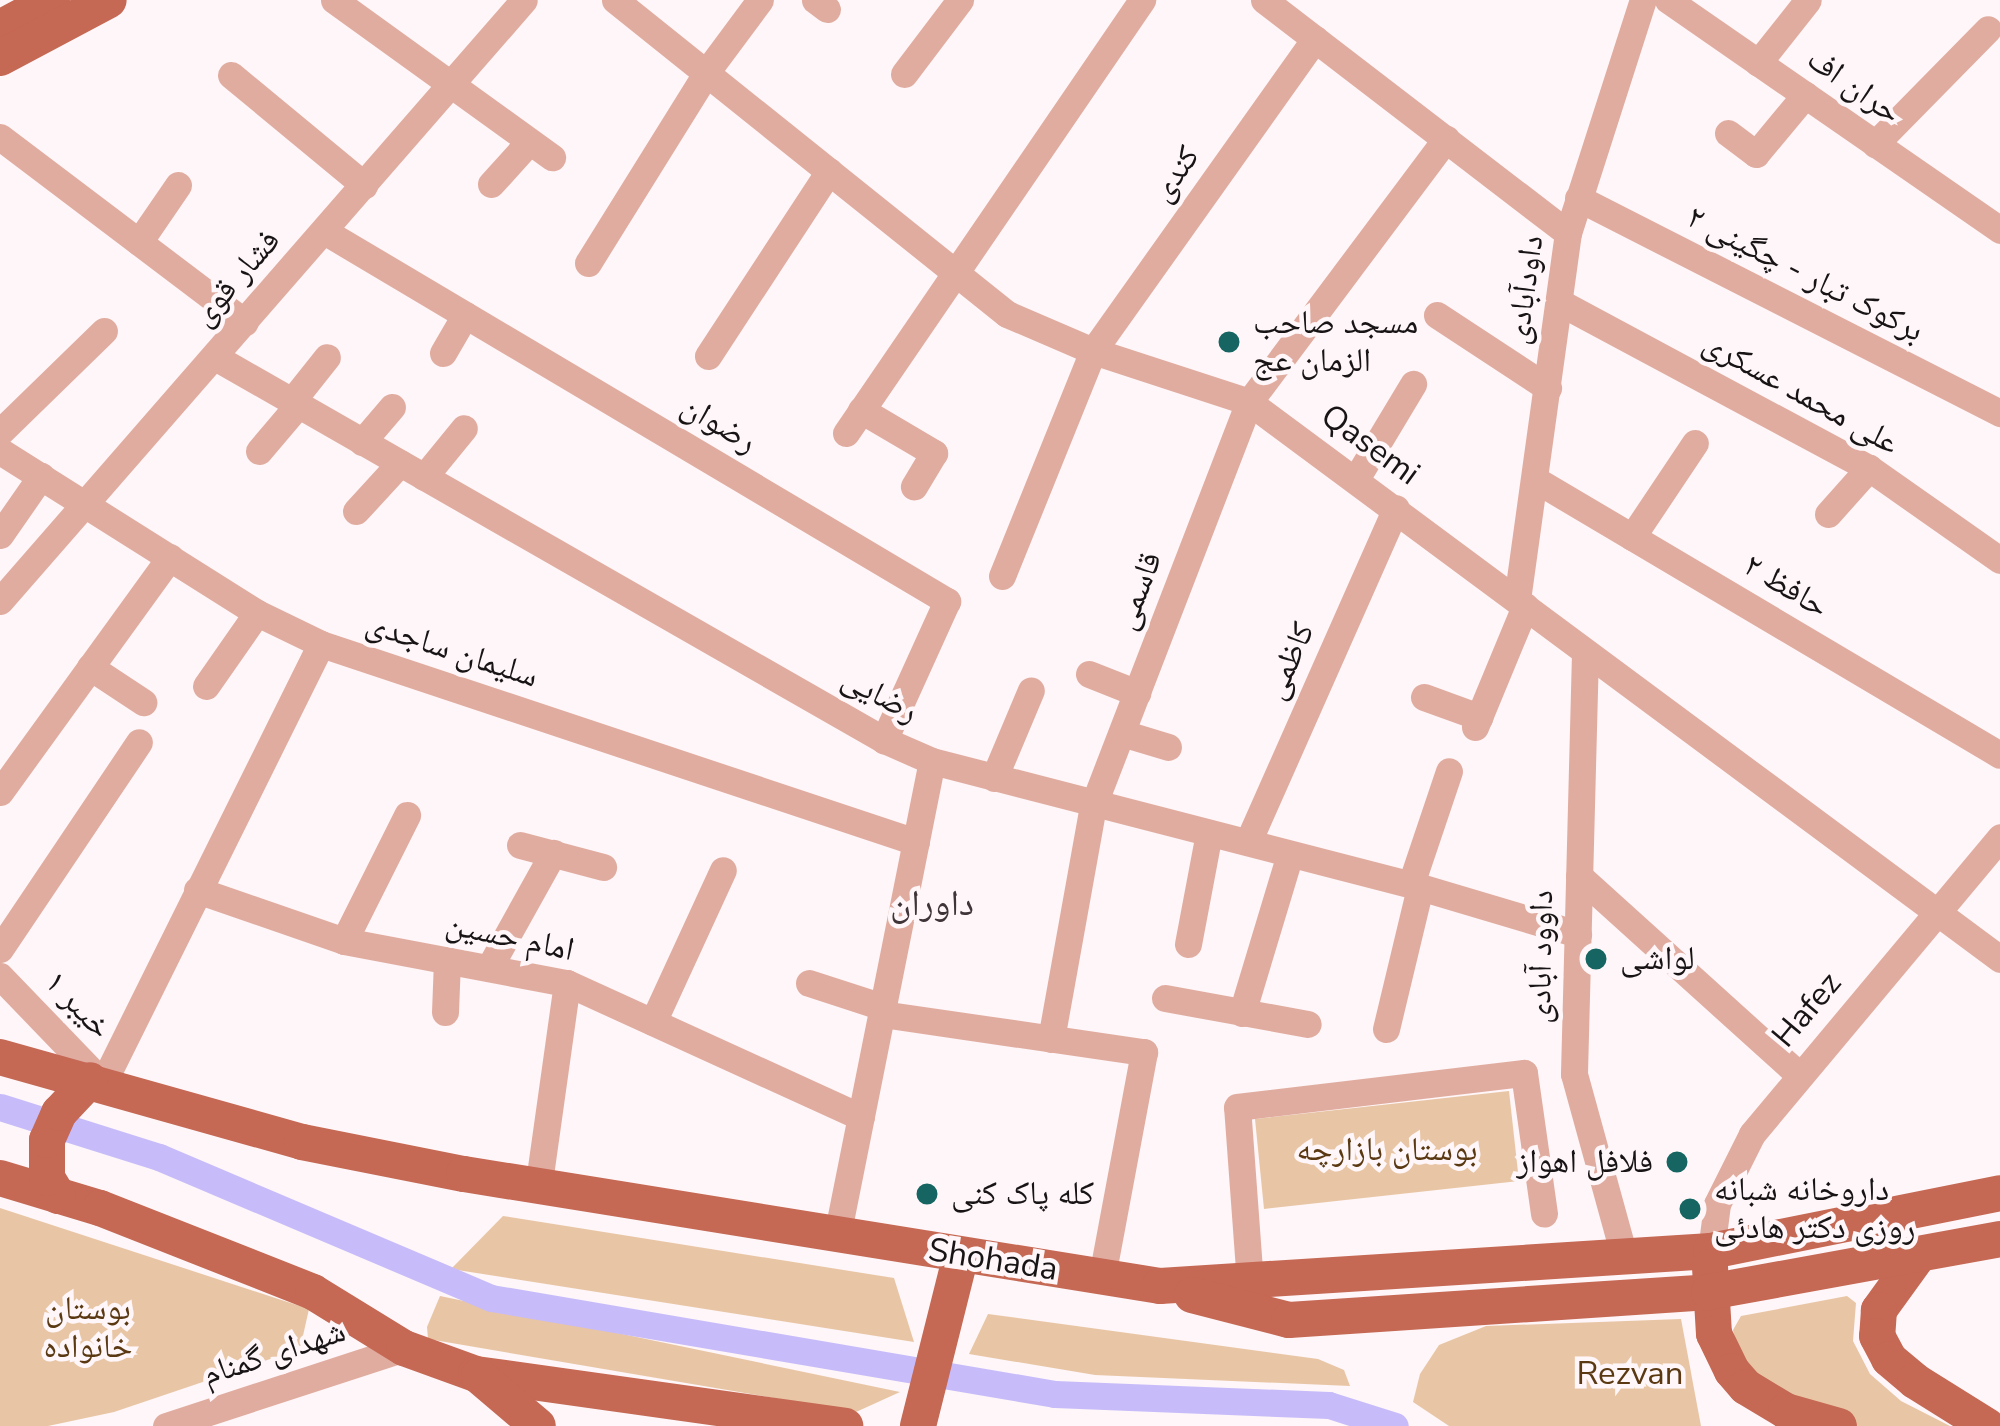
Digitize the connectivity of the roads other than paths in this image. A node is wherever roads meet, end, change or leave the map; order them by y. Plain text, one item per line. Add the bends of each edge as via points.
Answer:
1 (52, 0) edge
2 (109, 0) edge
3 (334, 0) edge
4 (524, 0) edge
5 (615, 0) edge
6 (760, 0) edge
7 (960, 0) edge
8 (1142, 0) edge
9 (1264, 0) edge
10 (1643, 0) edge
11 (1668, 0) edge
12 (1808, 0) edge
13 (0, 28) edge
14 (1988, 29) dead end
15 (1315, 39) junction
16 (0, 58) edge
17 (1758, 63) junction
18 (707, 70) junction
19 (904, 74) dead end
20 (231, 75) dead end
21 (448, 87) junction
22 (1805, 95) junction
23 (1729, 134) dead end
24 (0, 137) edge
25 (1446, 139) junction
26 (1875, 144) junction
27 (829, 171) junction
28 (491, 184) dead end
29 (178, 185) dead end
30 (364, 185) junction
31 (1578, 198) junction
32 (1999, 228) edge
33 (324, 232) junction
34 (1568, 233) junction
35 (139, 242) junction
36 (588, 263) dead end
37 (954, 272) junction
38 (1559, 302) junction
39 (465, 315) junction
40 (1437, 315) dead end
41 (244, 322) junction
42 (104, 331) dead end
43 (1094, 351) junction
44 (443, 352) dead end
45 (708, 356) dead end
46 (215, 357) junction
47 (328, 357) dead end
48 (1413, 384) dead end
49 (1548, 388) junction
50 (1249, 402) junction
51 (295, 403) junction
52 (392, 407) dead end
53 (2000, 413) edge
54 (464, 428) dead end
55 (0, 432) edge
56 (362, 442) junction
57 (1694, 443) dead end
58 (0, 451) edge
59 (260, 451) dead end
60 (1869, 468) junction
61 (412, 470) junction
62 (41, 476) junction
63 (1356, 479) junction
64 (1536, 480) junction
65 (914, 486) dead end
66 (86, 505) junction
67 (1396, 508) junction
68 (356, 511) dead end
69 (1828, 514) dead end
70 (0, 535) edge
71 (1632, 537) junction
72 (170, 557) junction
73 (2000, 560) edge
74 (1002, 576) dead end
75 (0, 601) edge
76 (1521, 603) junction
77 (257, 613) junction
78 (321, 644) junction
79 (1585, 653) junction
80 (90, 667) junction
81 (1090, 674) dead end
82 (206, 686) dead end
83 (1031, 690) dead end
84 (1137, 693) junction
85 (1424, 697) dead end
86 (142, 702) dead end
87 (1122, 733) junction
88 (884, 740) junction
89 (139, 742) dead end
90 (1168, 746) dead end
91 (2000, 755) edge
92 (932, 761) junction
93 (1449, 771) dead end
94 (994, 778) junction
95 (0, 792) edge
96 (1094, 806) junction
97 (407, 815) dead end
98 (1209, 833) junction
99 (2000, 837) edge
100 (916, 842) junction
101 (1248, 842) junction
102 (520, 845) dead end
103 (553, 853) junction
104 (1289, 854) junction
105 (603, 867) dead end
106 (723, 870) dead end
107 (1579, 876) junction
108 (1415, 885) junction
109 (197, 890) junction
110 (1936, 912) junction
111 (1578, 934) junction
112 (344, 941) junction
113 (1188, 944) dead end
114 (0, 950) edge
115 (2000, 959) edge
116 (447, 960) junction
117 (489, 968) junction
118 (0, 976) edge
119 (566, 982) junction
120 (809, 983) dead end
121 (1165, 998) dead end
122 (882, 1011) junction
123 (445, 1012) dead end
124 (1242, 1013) junction
125 (653, 1022) junction
126 (1308, 1024) dead end
127 (1386, 1029) dead end
128 (1051, 1039) junction
129 (0, 1057) edge
130 (1799, 1075) junction
131 (96, 1082) junction
132 (861, 1117) junction
133 (0, 1178) edge
134 (538, 1189) junction
135 (2000, 1193) edge
136 (58, 1196) junction
137 (1544, 1214) dead end
138 (837, 1236) junction
139 (2000, 1239) edge
140 (1711, 1251) junction
141 (961, 1256) junction
142 (1624, 1256) junction
143 (1918, 1256) junction
144 (1102, 1277) junction
145 (1709, 1292) junction
146 (1628, 1295) junction
147 (1250, 1297) junction
148 (404, 1348) junction
149 (476, 1374) junction
150 (920, 1416) edge
151 (167, 1426) edge
152 (538, 1426) edge
153 (845, 1426) edge
154 (1839, 1426) edge
155 (1987, 1426) edge

1 - 13 main road
2 - 16 main road
3 - 21 street
4 - 21 street, فشار قوی
5 - 18 street, Qasemi
6 - 18 street
7 - 19 street
8 - 37 street
9 - 15 street
10 - 31 street, داودآبادی
11 - 17 street, حران اف
12 - 17 street
14 - 26 street
15 - 25 street
15 - 43 street, کندی
17 - 22 street, حران اف
18 - 27 street, Qasemi
18 - 36 street
20 - 30 street
21 - 28 street via 541,150
21 - 30 street, فشار قوی
22 - 23 street via 1756,154
22 - 26 street, حران اف
24 - 35 street
25 - 34 street
25 - 50 street, قاسمی
26 - 32 street, حران اف
27 - 37 street, Qasemi
27 - 45 street
29 - 35 street
30 - 33 street, فشار قوی
31 - 34 street, داودآبادی
31 - 53 street, برکوک تبار - چگینی ۲
33 - 39 street, رضوان
33 - 41 street, فشار قوی
34 - 38 street, داودآبادی
35 - 41 street
37 - 43 street, Qasemi via 1007,314
37 - 65 street via 853,422 934,453
38 - 49 street, داودآبادی
38 - 60 street, علی محمد عسکری
39 - 44 street
39 - 88 street, رضوان via 947,602
40 - 49 street
41 - 46 street, فشار قوی
42 - 55 street
43 - 50 street, Qasemi
43 - 74 street, کندی
46 - 51 street, رضایی
46 - 66 street, فشار قوی
47 - 51 street
48 - 63 street
49 - 64 street, داودآبادی
50 - 63 street, Qasemi
50 - 84 street, قاسمی
51 - 56 street, رضایی
51 - 59 street
52 - 56 street
54 - 61 street
56 - 61 street, رضایی
57 - 71 street
58 - 62 street, سلیمان ساجدی
60 - 69 street
60 - 73 street, علی محمد عسکری
61 - 68 street
61 - 88 street, رضایی
62 - 66 street, سلیمان ساجدی
62 - 70 street
63 - 67 street, Qasemi
64 - 71 street, حافظ ۲
64 - 76 street, داودآبادی
66 - 72 street, سلیمان ساجدی
66 - 75 street, فشار قوی
67 - 76 street, Qasemi
67 - 101 street, کاظمی
71 - 91 street, حافظ ۲
72 - 77 street, سلیمان ساجدی
72 - 80 street
76 - 79 street, Qasemi
76 - 85 street, داودآبادی via 1477,722
77 - 78 street, سلیمان ساجدی
77 - 82 street
78 - 100 street, سلیمان ساجدی
78 - 109 street
79 - 107 street, داوود آبادی
79 - 110 street, Qasemi
80 - 86 street
80 - 95 street
81 - 84 street
83 - 94 street
84 - 87 street, قاسمی
87 - 90 street
87 - 96 street, قاسمی
88 - 92 street, رضایی
89 - 114 street
92 - 94 street, رضایی
92 - 100 street
93 - 108 street
94 - 96 street, رضایی
96 - 98 street, رضایی
96 - 128 street, قاسمی
97 - 112 street
98 - 101 street, رضایی
98 - 113 street
99 - 110 street, Hafez
100 - 122 street
101 - 104 street, رضایی
102 - 103 street
103 - 105 street
103 - 117 street
104 - 108 street, رضایی
104 - 124 street
106 - 125 street
107 - 111 street, داوود آبادی
107 - 130 street
108 - 111 street, رضایی
108 - 127 street
109 - 112 street, امام حسین
109 - 131 street
110 - 115 street, Qasemi
110 - 130 street, Hafez
111 - 142 street, داوود آبادی via 1574,1074
112 - 116 street, امام حسین
116 - 117 street, امام حسین
116 - 123 street
117 - 119 street, امام حسین
118 - 131 street, خیبر ۱
119 - 125 street, امام حسین
119 - 134 street
120 - 122 street
121 - 124 street
122 - 128 street
122 - 132 street
124 - 126 street
125 - 132 street, امام حسین
128 - 144 street via 1144,1052
129 - 131 main road, Shohada
130 - 140 street, Hafez via 1737,1157
131 - 134 main road, Shohada via 302,1142
131 - 136 main road via 59,1113 47,1140 47,1178
132 - 138 street
133 - 136 main road
134 - 138 main road, Shohada
135 - 140 main road
136 - 148 main road via 313,1292
137 - 147 street via 1524,1073 1237,1107
138 - 141 main road, Shohada
139 - 143 main road
140 - 142 main road
140 - 145 main road
141 - 144 main road, Shohada
141 - 150 main road
142 - 146 main road
142 - 147 main road
143 - 145 main road
143 - 155 main road via 1879,1310 1877,1336 1889,1359
144 - 147 main road, Shohada
145 - 146 main road
145 - 154 main road via 1720,1352 1746,1387 1786,1411
146 - 147 main road via 1289,1320
148 - 149 main road
148 - 151 street, شهدای گمنام
149 - 152 main road
149 - 153 main road

